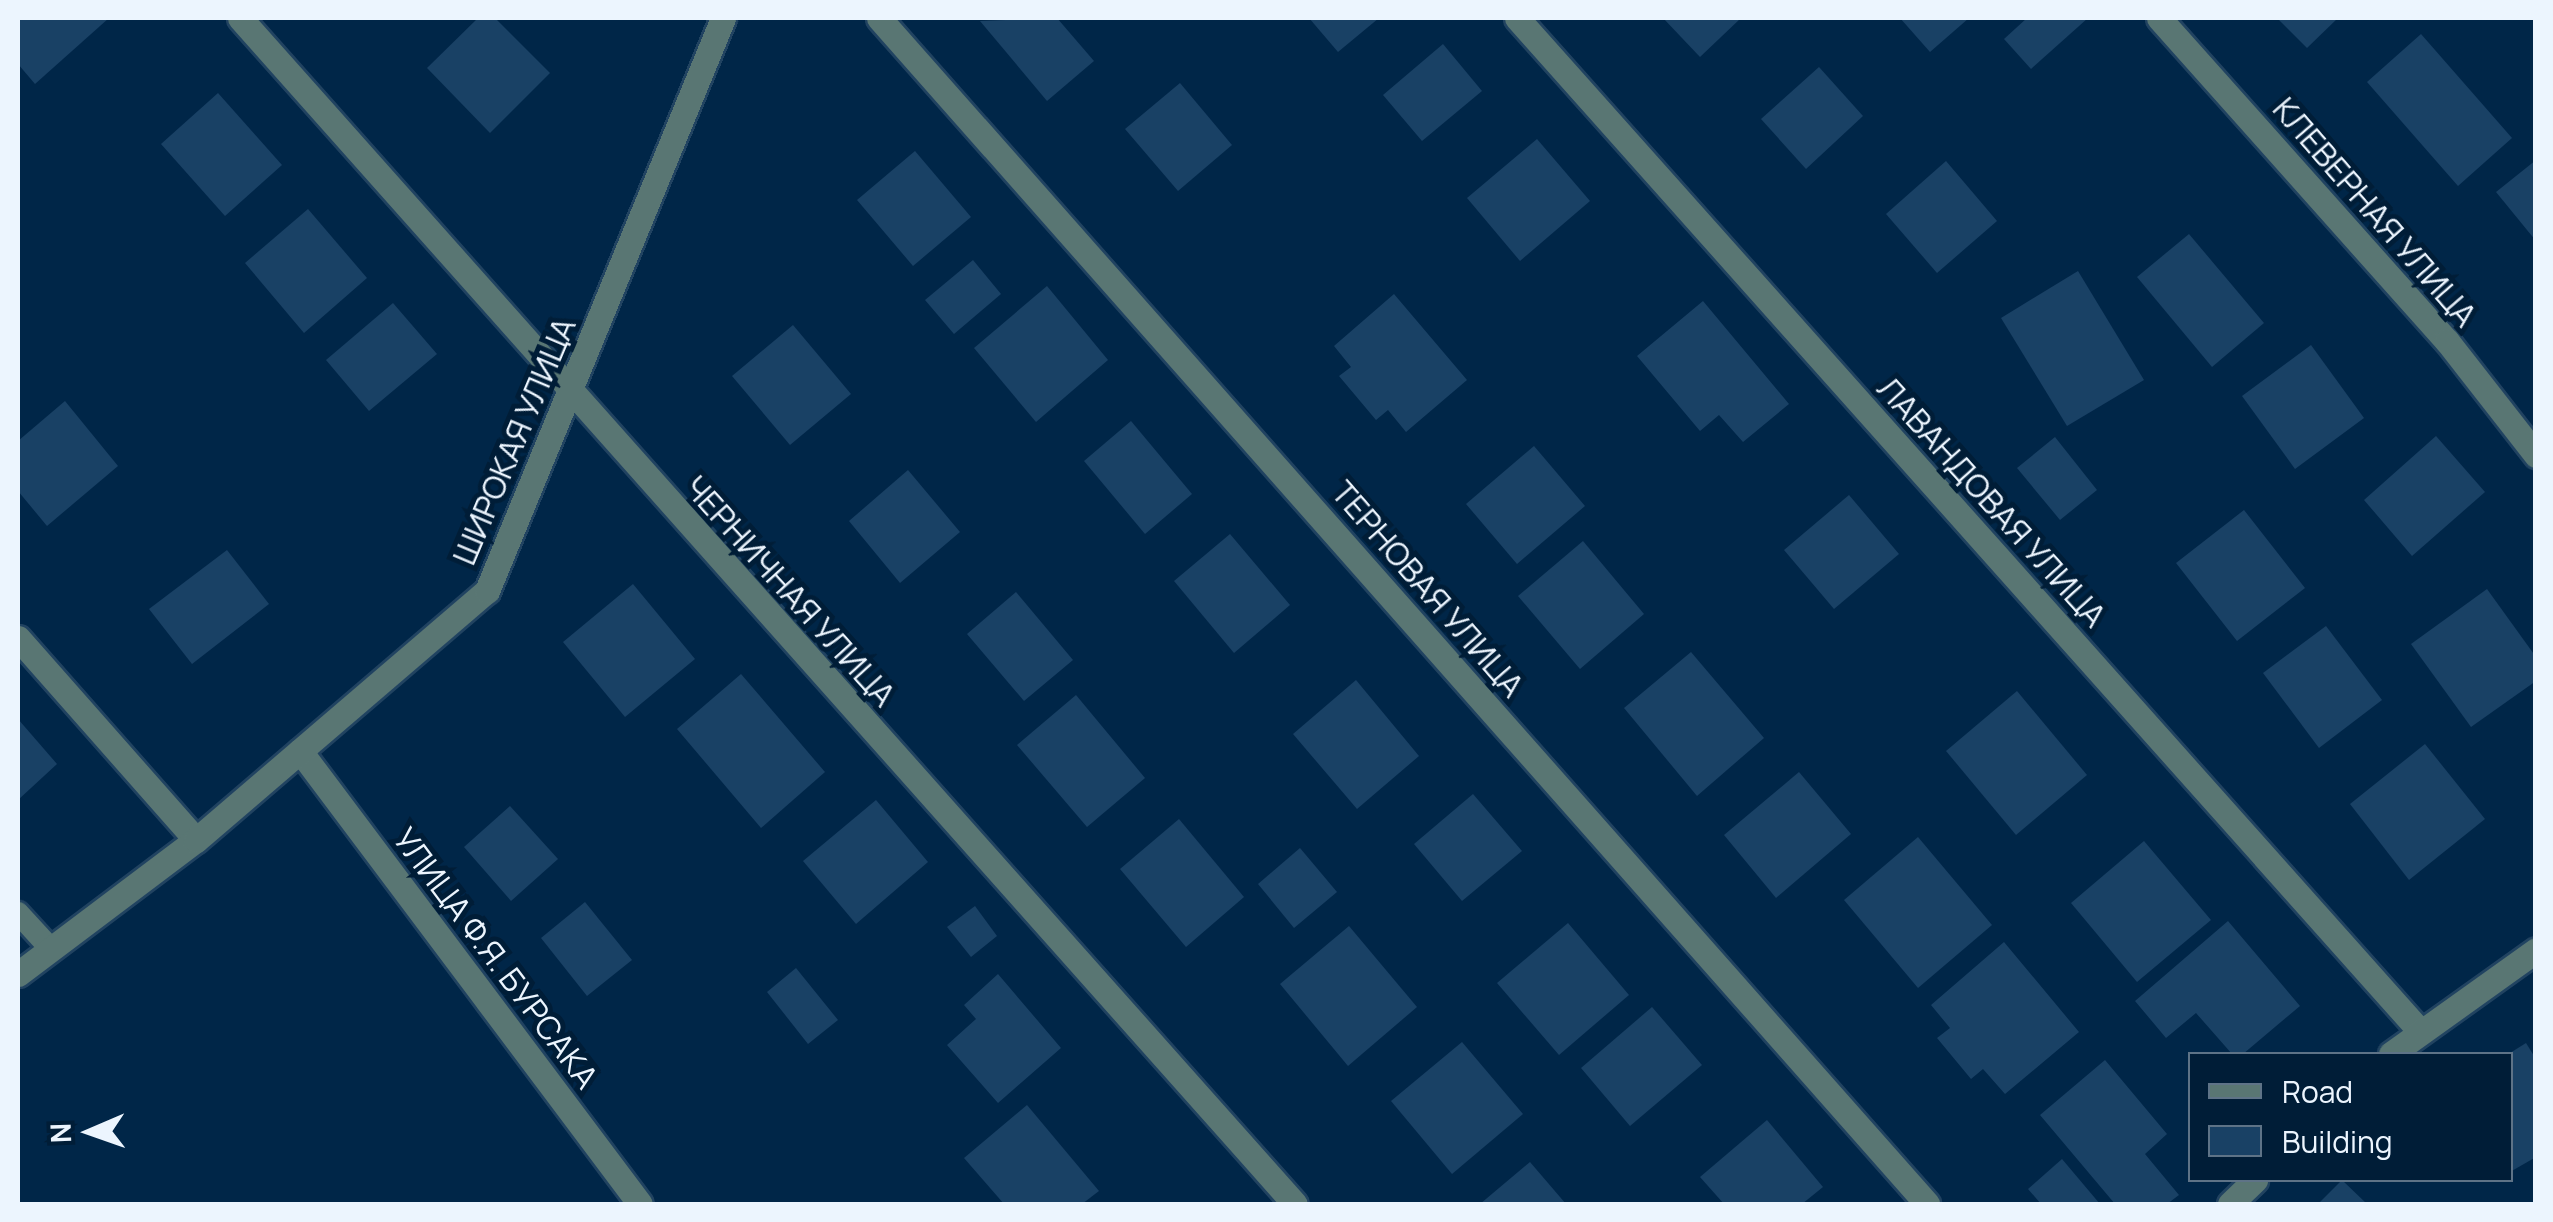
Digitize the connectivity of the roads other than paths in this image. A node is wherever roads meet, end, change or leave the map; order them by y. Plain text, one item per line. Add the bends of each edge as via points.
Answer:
1 (240, 18) edge
2 (723, 18) edge
3 (879, 18) edge
4 (1517, 18) edge
5 (2158, 18) edge
6 (570, 393) junction
7 (2536, 455) edge
8 (18, 638) edge
9 (300, 750) junction
10 (196, 840) junction
11 (18, 913) edge
12 (51, 950) junction
13 (2536, 950) edge
14 (18, 974) edge
15 (2418, 1029) junction
16 (2393, 1052) edge
17 (2253, 1182) edge
18 (640, 1204) edge
19 (1295, 1204) edge
20 (1927, 1204) edge
21 (2230, 1204) edge

1 - 6 street, ЧЕРНИЧНАЯ УЛИЦА
2 - 6 street, ШИРОКАЯ УЛИЦА
3 - 20 street, ТЕРНОВАЯ УЛИЦА
4 - 15 street, ЛАВАНДОВАЯ УЛИЦА
5 - 7 street, КЛЕВЕРНАЯ УЛИЦА via 2447,341
6 - 9 street, ШИРОКАЯ УЛИЦА via 487,591
6 - 19 street, ЧЕРНИЧНАЯ УЛИЦА
8 - 10 street
9 - 10 street, ШИРОКАЯ УЛИЦА
9 - 18 street, УЛИЦА Ф.Я. БУРСАКА
10 - 12 street, ШИРОКАЯ УЛИЦА
11 - 12 lane
12 - 14 street, ШИРОКАЯ УЛИЦА
13 - 15 street
15 - 16 street
17 - 21 street

